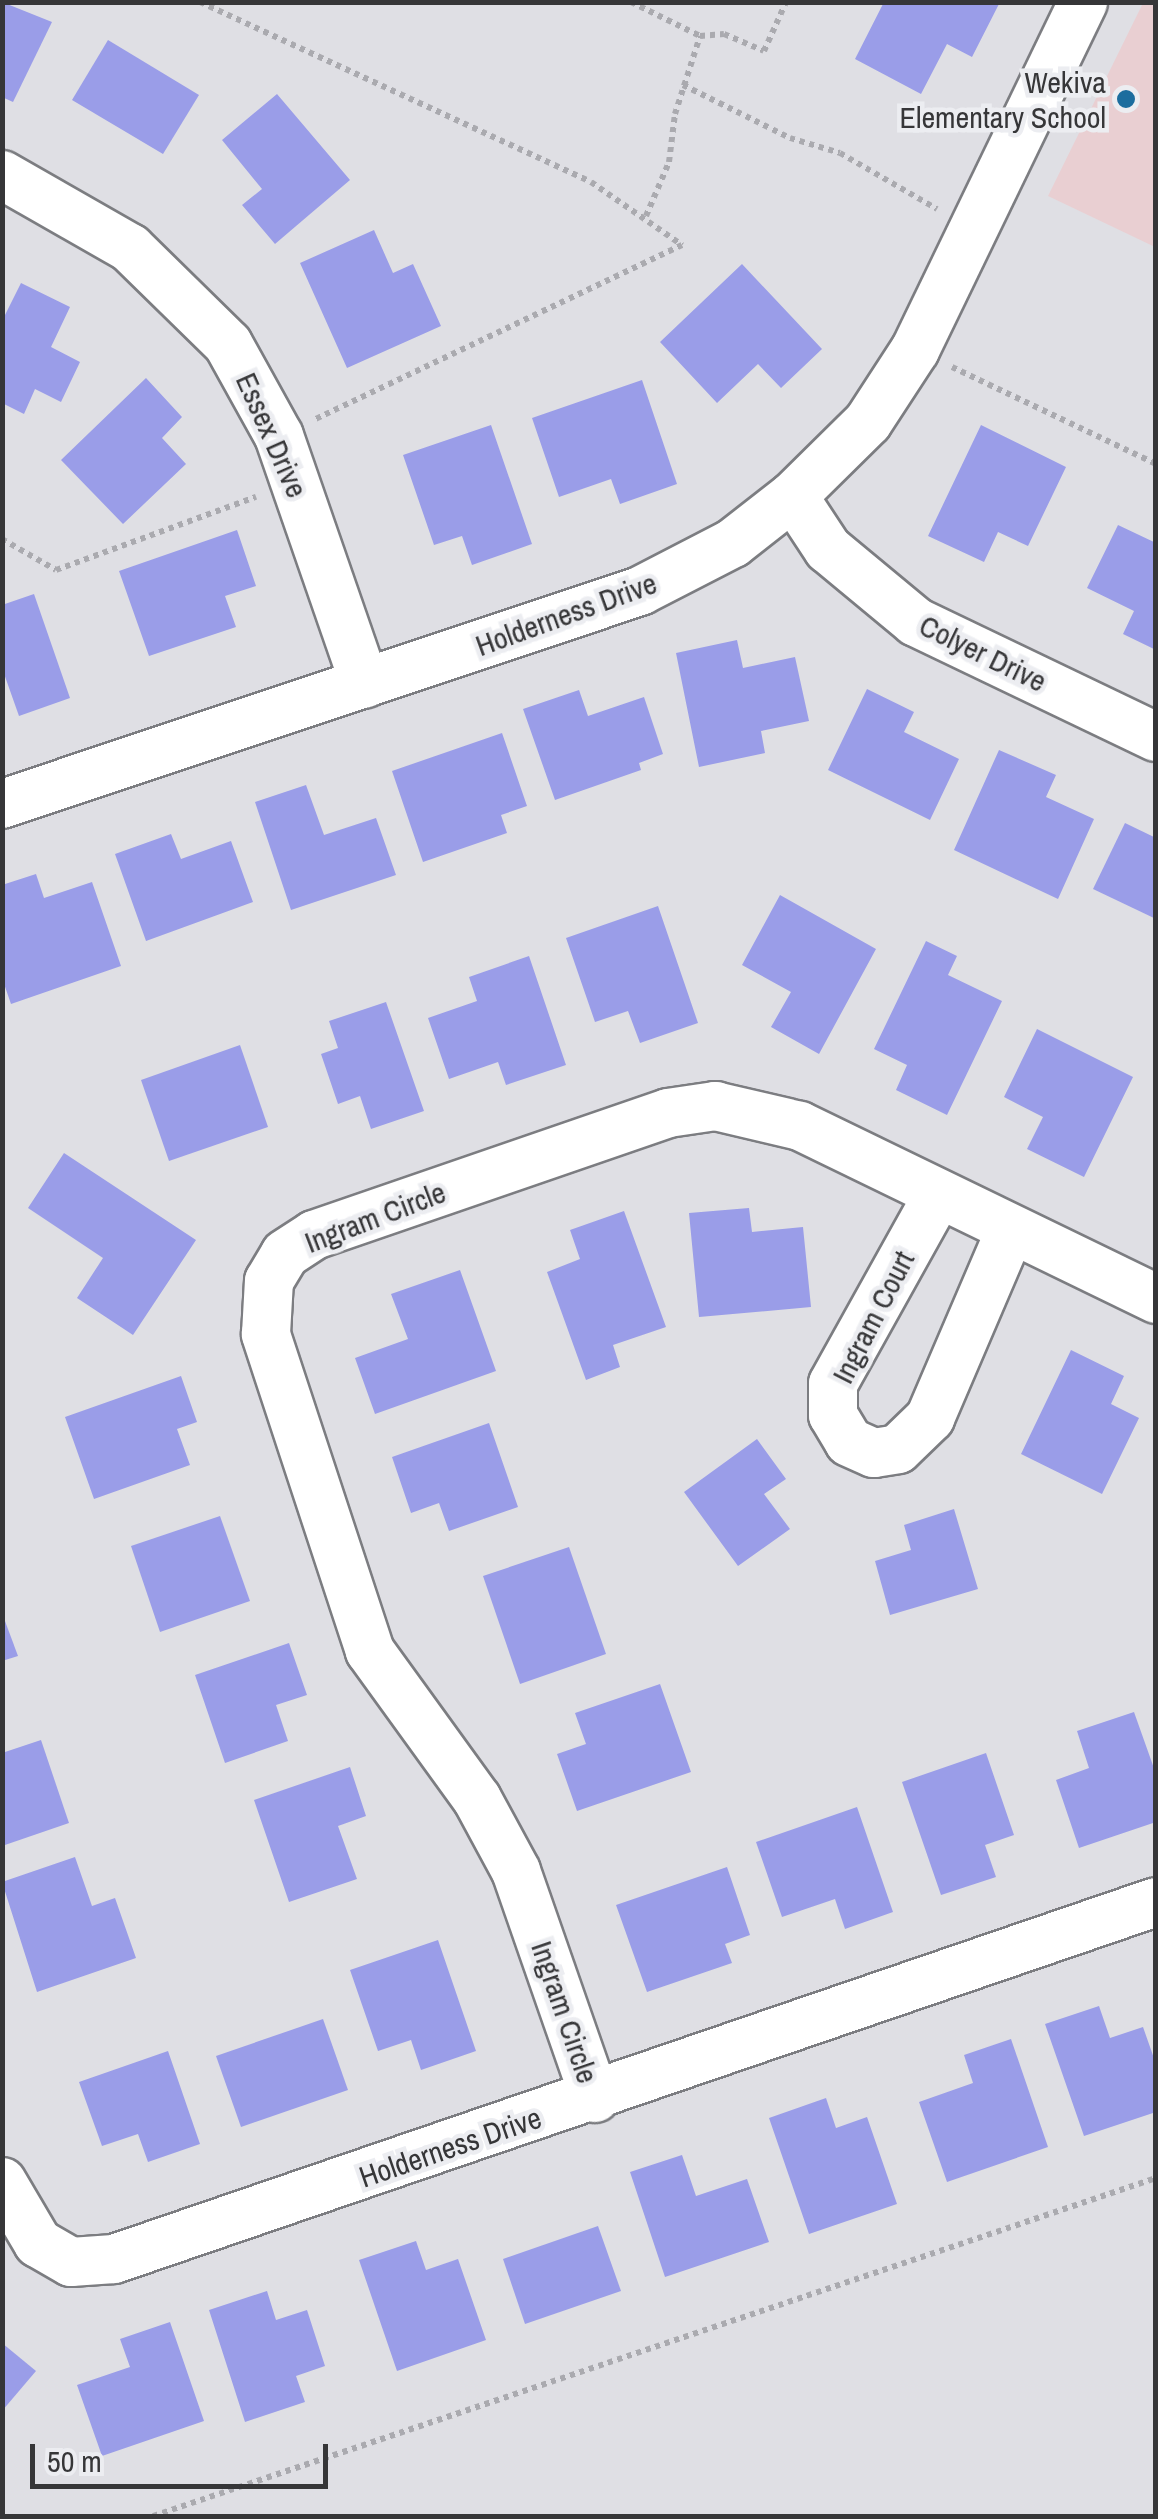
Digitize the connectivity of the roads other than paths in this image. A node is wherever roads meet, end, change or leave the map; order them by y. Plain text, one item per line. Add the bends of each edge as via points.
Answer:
1 (1082, 2) edge
2 (2, 175) edge
3 (794, 496) junction
4 (366, 684) junction
5 (1156, 737) edge
6 (2, 804) edge
7 (938, 1195) junction
8 (1010, 1231) junction
9 (1156, 1299) edge
10 (1156, 1902) edge
11 (595, 2098) junction
12 (2, 2182) edge

1 - 3 street, Holderness Drive via 915,350 868,422
2 - 4 street, Essex Drive via 130,248 193,304 254,382
3 - 4 street, Holderness Drive via 733,543 640,591
3 - 5 street, Colyer Drive via 828,549 916,622
4 - 6 street, Holderness Drive
7 - 8 street, Ingram Circle
7 - 8 street, Ingram Court via 833,1384 833,1415 849,1442 874,1453 898,1449 930,1418
7 - 11 street, Ingram Circle via 800,1126 715,1106 668,1113 314,1235 285,1254 269,1281 266,1334 370,1651 477,1799 516,1871
8 - 9 street, Ingram Circle
10 - 11 street, Holderness Drive
11 - 12 street, Holderness Drive via 114,2260 71,2262 38,2243

